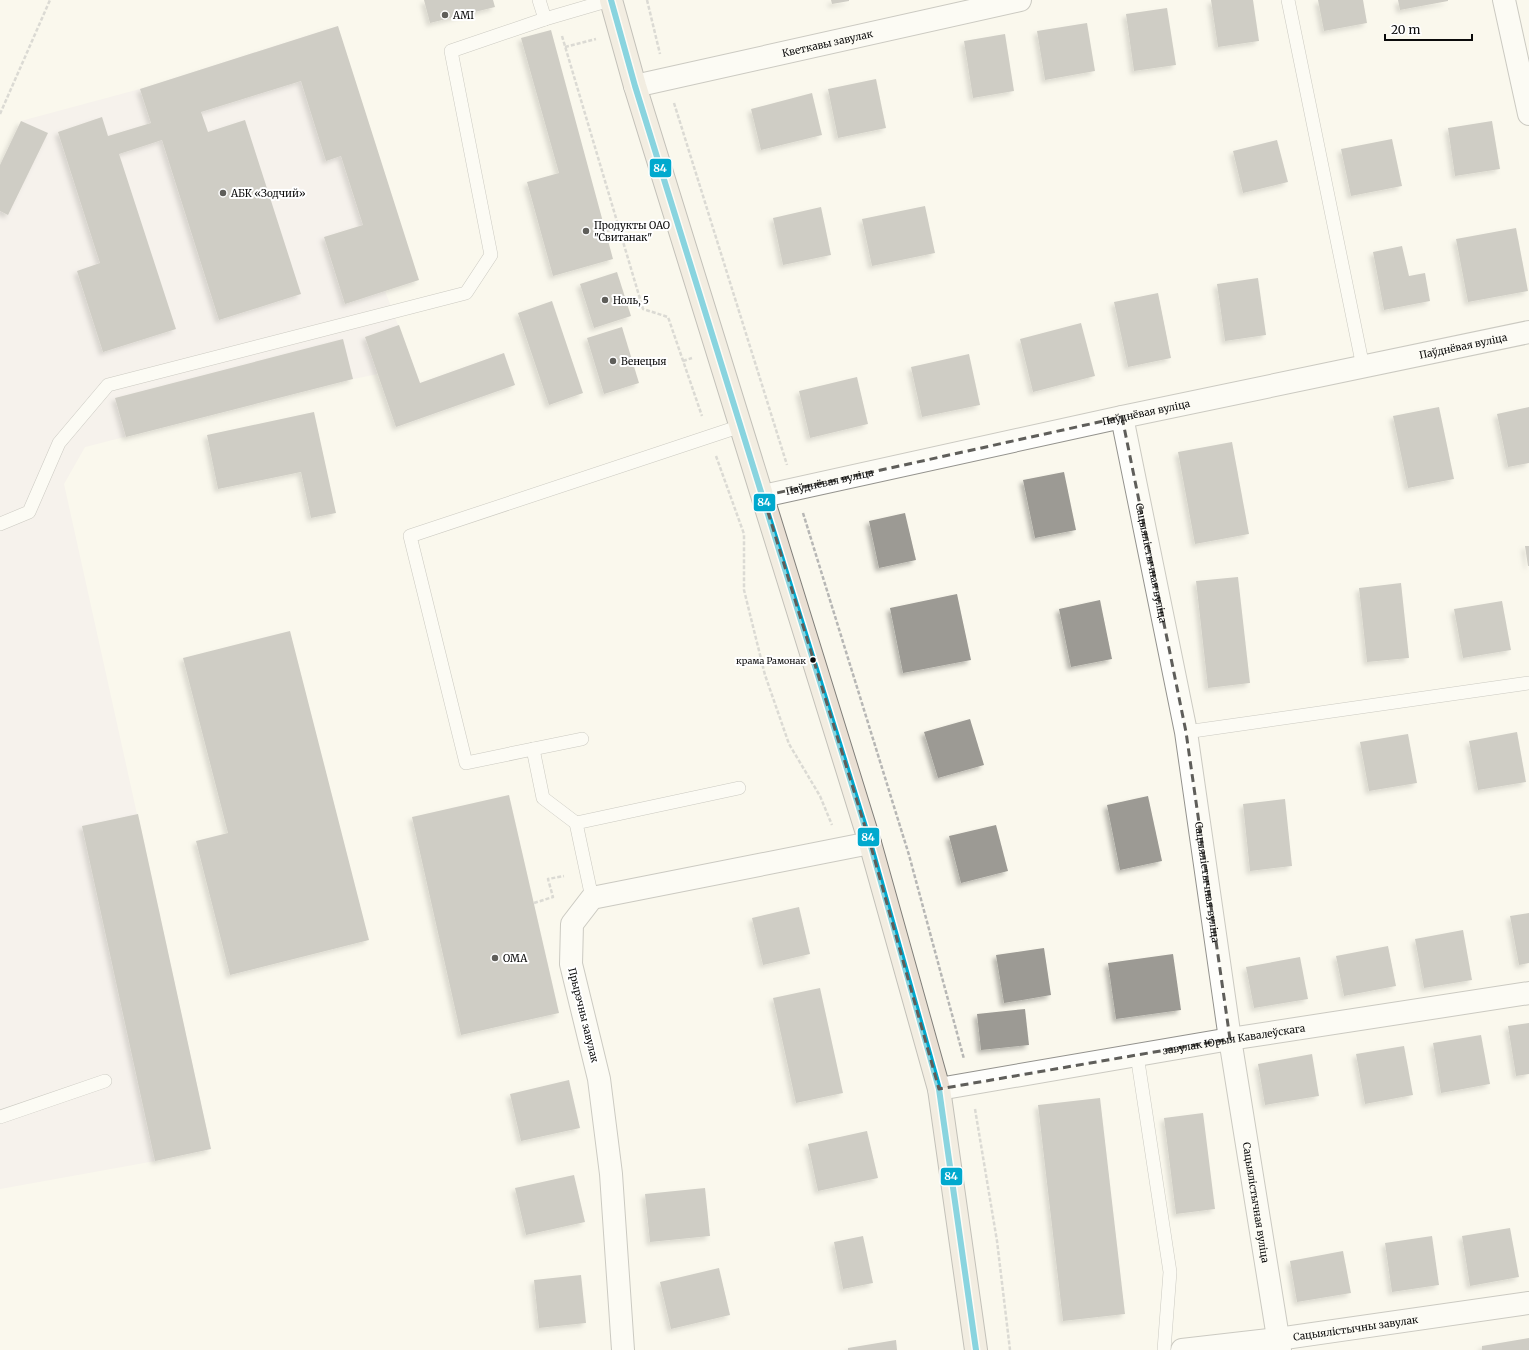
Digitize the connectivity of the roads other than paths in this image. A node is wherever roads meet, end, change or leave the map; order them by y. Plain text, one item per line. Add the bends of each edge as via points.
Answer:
1 (539, 0) edge
2 (611, 0) edge
3 (1020, 0) edge
4 (1288, 0) edge
5 (1504, 0) edge
6 (545, 19) junction
7 (635, 86) junction
8 (1529, 114) edge
9 (1529, 332) edge
10 (1363, 367) junction
11 (1122, 417) junction
12 (741, 426) junction
13 (763, 496) junction
14 (0, 524) edge
15 (1529, 683) edge
16 (1186, 732) junction
17 (582, 739) dead end
18 (533, 749) junction
19 (739, 788) dead end
20 (576, 823) junction
21 (870, 843) junction
22 (592, 898) junction
23 (1529, 993) edge
24 (1230, 1039) junction
25 (1137, 1055) junction
26 (106, 1082) dead end
27 (939, 1089) junction
28 (0, 1117) edge
29 (1529, 1303) edge
30 (1279, 1345) edge
31 (623, 1350) edge
32 (976, 1350) edge
33 (1164, 1350) edge
34 (1182, 1350) edge

1 - 6 lane
2 - 6 lane
2 - 7 highway
3 - 7 street, Кветкавы завулак
4 - 10 lane
5 - 8 street
6 - 14 lane via 451,51 491,255 466,293 108,385 59,443 29,512
7 - 12 highway
9 - 10 street, Паўднёвая вуліца
10 - 11 street, Паўднёвая вуліца
11 - 13 street, Паўднёвая вуліца
11 - 16 street, Сацыялістычная вуліца
12 - 13 highway
12 - 18 lane via 410,536 466,763
13 - 21 highway
15 - 16 lane
16 - 24 street, Сацыялістычная вуліца
17 - 18 lane
18 - 20 lane via 543,798
19 - 20 lane
20 - 22 lane
21 - 22 street
21 - 27 highway
22 - 31 street, Прырэчны завулак via 572,924 571,964 600,1086 611,1174
23 - 24 street, завулак Юрыя Кавалеўскага
24 - 25 street, завулак Юрыя Кавалеўскага
24 - 30 street, Сацыялістычная вуліца
25 - 27 street, завулак Юрыя Кавалеўскага
25 - 33 lane via 1170,1272
26 - 28 lane
27 - 32 highway
29 - 30 street, Сацыялістычны завулак
30 - 34 street, Сацыялістычны завулак

